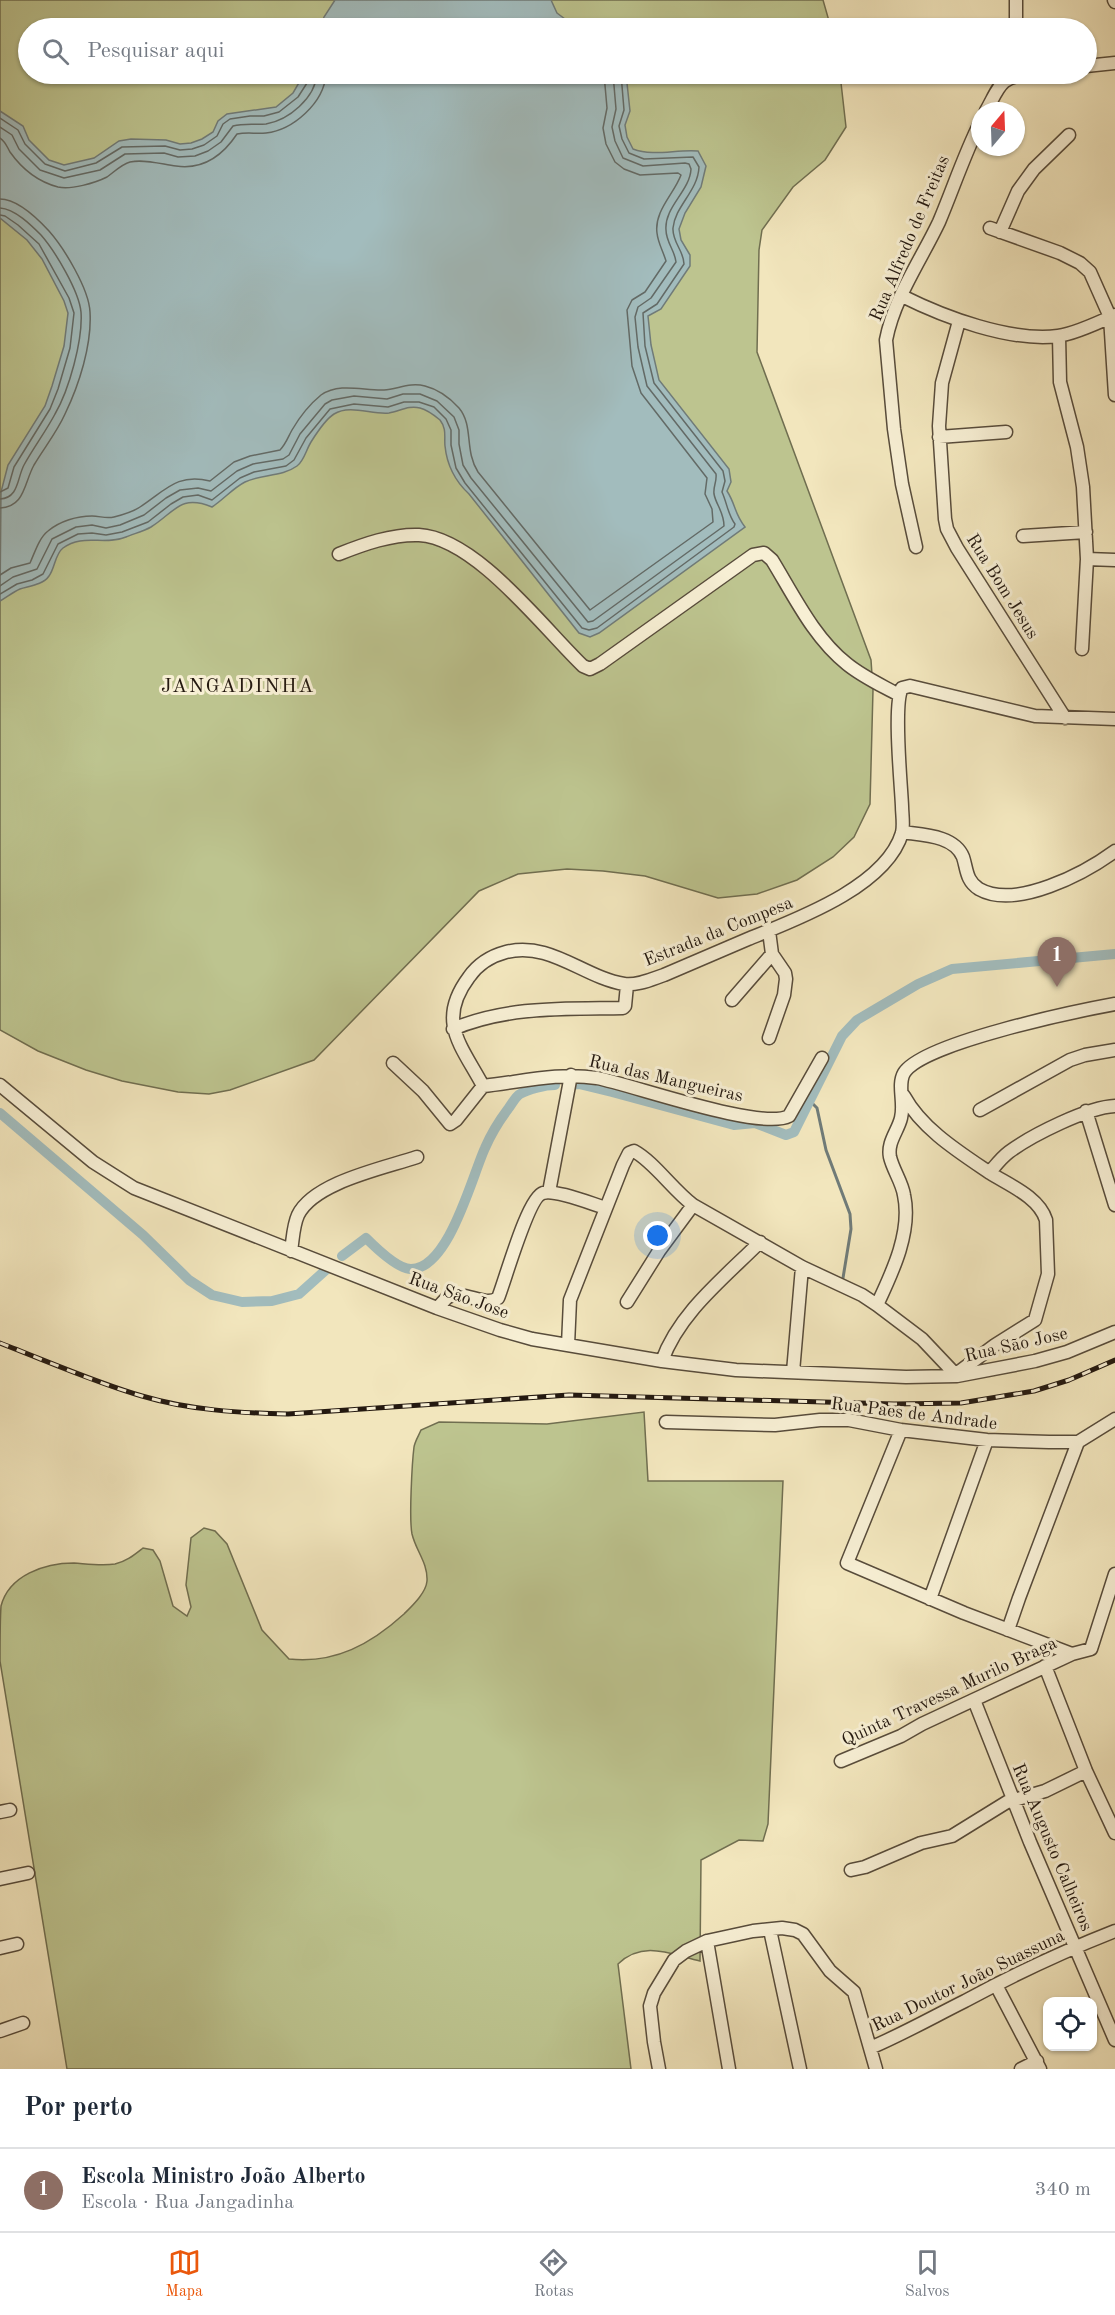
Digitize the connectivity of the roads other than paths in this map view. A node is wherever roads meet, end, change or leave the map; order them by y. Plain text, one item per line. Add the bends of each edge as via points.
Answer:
1 (1016, 0) edge
2 (1016, 18) edge
3 (1115, 63) edge
4 (1097, 65) edge
5 (1002, 84) edge
6 (991, 102) edge
7 (1069, 135) dead end
8 (971, 142) edge
9 (902, 296) junction
10 (1113, 316) edge
11 (959, 321) junction
12 (1059, 336) junction
13 (1115, 395) edge
14 (1006, 432) dead end
15 (939, 437) junction
16 (1086, 532) junction
17 (1023, 536) dead end
18 (916, 547) dead end
19 (339, 554) dead end
20 (1087, 559) junction
21 (1115, 560) edge
22 (1082, 649) dead end
23 (901, 691) junction
24 (1065, 718) junction
25 (1115, 719) edge
26 (902, 832) junction
27 (1115, 851) edge
28 (770, 931) junction
29 (772, 954) junction
30 (627, 985) junction
31 (732, 1000) dead end
32 (1115, 1004) edge
33 (453, 1029) junction
34 (769, 1038) dead end
35 (1115, 1050) edge
36 (822, 1058) dead end
37 (393, 1063) dead end
38 (572, 1075) junction
39 (0, 1085) edge
40 (483, 1086) junction
41 (902, 1091) junction
42 (1115, 1106) edge
43 (980, 1110) dead end
44 (1086, 1111) junction
45 (417, 1157) dead end
46 (990, 1173) junction
47 (549, 1192) junction
48 (693, 1204) junction
49 (1115, 1205) edge
50 (606, 1208) junction
51 (760, 1242) junction
52 (291, 1251) junction
53 (802, 1267) junction
54 (627, 1302) dead end
55 (877, 1305) junction
56 (437, 1308) junction
57 (1115, 1332) edge
58 (568, 1345) junction
59 (662, 1361) junction
60 (793, 1372) junction
61 (956, 1375) junction
62 (1115, 1419) edge
63 (666, 1422) dead end
64 (901, 1430) junction
65 (987, 1440) junction
66 (1078, 1442) junction
67 (1115, 1575) edge
68 (930, 1599) junction
69 (1008, 1630) junction
70 (1072, 1654) junction
71 (1045, 1666) junction
72 (974, 1700) junction
73 (841, 1761) dead end
74 (1086, 1771) junction
75 (1012, 1799) junction
76 (1115, 1833) edge
77 (851, 1870) dead end
78 (28, 1873) dead end
79 (0, 1880) edge
80 (770, 1930) junction
81 (1115, 1931) edge
82 (707, 1941) junction
83 (17, 1944) dead end
84 (1076, 1946) junction
85 (0, 1948) edge
86 (996, 1985) junction
87 (23, 2024) dead end
88 (0, 2031) edge
89 (1115, 2040) edge
90 (870, 2048) junction
91 (1039, 2065) edge
92 (659, 2069) edge
93 (729, 2069) edge
94 (800, 2069) edge
95 (876, 2069) edge
96 (1021, 2069) edge

1 - 2 street
3 - 4 street
5 - 6 street
7 - 10 street via 1034,169 995,230 1080,263 1090,272
8 - 9 street, Rua Alfredo de Freitas
9 - 11 street
9 - 18 street, Rua Alfredo de Freitas via 888,328 886,352 902,484
10 - 12 street
10 - 13 street
11 - 12 street via 1023,336
11 - 15 street, Rua Bom Jesus via 942,384
12 - 16 street via 1060,382 1081,468
14 - 15 street
15 - 24 street, Rua Bom Jesus via 945,519 951,538
16 - 17 street
16 - 20 street
19 - 23 street via 394,536 421,535 444,542 470,556 590,669 753,555 764,553 832,649 866,678
20 - 21 street
20 - 22 street
23 - 24 street via 910,686 1018,713
23 - 26 street
24 - 25 street
26 - 27 street via 946,841 956,847 969,879 978,888 994,894 1023,894 1041,889
26 - 28 street, Estrada da Compesa via 886,860 863,882 822,907
28 - 29 street
28 - 30 street, Estrada da Compesa via 664,975
29 - 31 street
29 - 34 street via 786,979
30 - 33 street via 624,1007 520,1011 493,1015
30 - 33 street, Estrada da Compesa via 599,977 555,956 517,950 498,955 473,971 456,997
32 - 41 street via 1051,1017 937,1051 906,1070
33 - 40 street
35 - 43 street via 1070,1060
36 - 38 street, Rua das Mangueiras via 789,1116 776,1120 697,1106
37 - 40 street via 450,1124
38 - 40 street, Rua das Mangueiras
38 - 47 street
39 - 52 street, Rua São Jose via 115,1178
41 - 46 street via 911,1109 928,1126
41 - 55 street via 901,1118 890,1157 904,1193 906,1215 891,1276
42 - 44 street
44 - 46 street via 1009,1151
44 - 49 street
45 - 52 street via 317,1195 298,1214
46 - 61 street via 1035,1202 1044,1213 1048,1274 1035,1320
47 - 50 street
47 - 56 street via 537,1196 532,1203 498,1298 490,1301 455,1296
48 - 50 street, Rua São Jose via 644,1157 632,1151
48 - 51 street, Rua São Jose
48 - 54 street
50 - 58 street via 570,1300
51 - 53 street, Rua São Jose
51 - 59 street via 687,1317
52 - 56 street, Rua São Jose
53 - 55 street, Rua São Jose
53 - 60 street
55 - 61 street, Rua São Jose via 922,1339
56 - 58 street, Rua São Jose via 500,1330
57 - 61 street, Rua São Jose via 1035,1361
58 - 59 street, Rua São Jose
59 - 60 street, Rua São Jose
60 - 61 street, Rua São Jose
62 - 66 street
63 - 64 street, Rua Paes de Andrade via 775,1425 834,1419
64 - 65 street, Rua Paes de Andrade
64 - 68 street via 847,1563
65 - 66 street, Rua Paes de Andrade
65 - 68 street
66 - 69 street
67 - 70 street, Quinta Travessa Murilo Braga via 1094,1645
68 - 69 street
69 - 70 street
70 - 71 street, Quinta Travessa Murilo Braga
71 - 72 street, Quinta Travessa Murilo Braga
71 - 74 street
72 - 73 street, Quinta Travessa Murilo Braga
72 - 75 street, Rua Augusto Calheiros
74 - 75 street via 1045,1791
74 - 76 street
75 - 77 street via 952,1836 921,1843
75 - 84 street, Rua Augusto Calheiros
78 - 79 street
80 - 82 street
80 - 90 street via 795,1930 803,1934 830,1971 855,1992
80 - 94 street
81 - 84 street, Rua Doutor João Suassuna
82 - 92 street via 674,1960 654,1993 651,2019
82 - 93 street
83 - 85 street
84 - 86 street, Rua Doutor João Suassuna
84 - 89 street, Rua Augusto Calheiros
86 - 90 street, Rua Doutor João Suassuna
86 - 91 street
87 - 88 street
90 - 95 street
91 - 96 street

